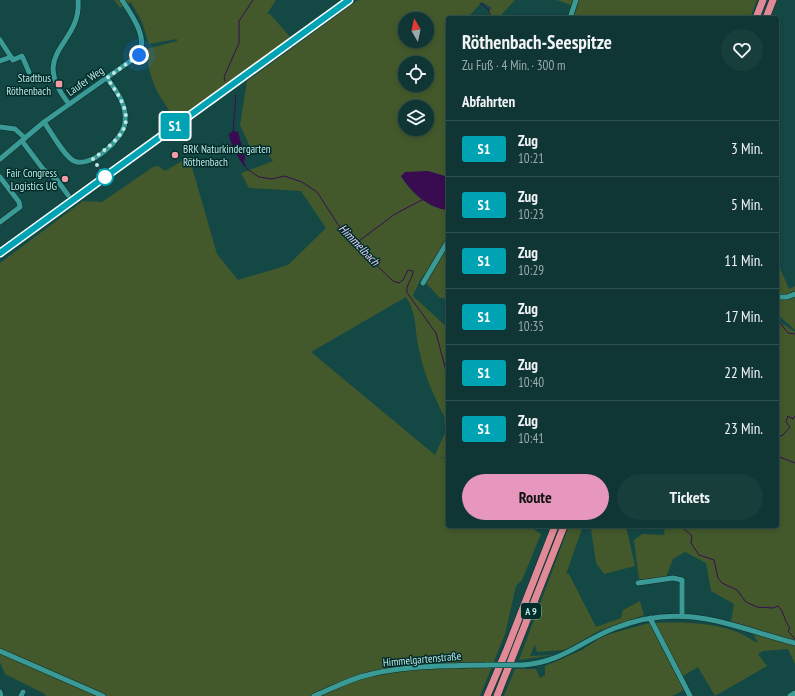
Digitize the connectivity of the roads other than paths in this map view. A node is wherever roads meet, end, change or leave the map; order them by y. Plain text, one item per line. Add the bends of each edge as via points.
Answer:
1 (78, 0) edge
2 (122, 0) edge
3 (576, 0) edge
4 (763, 0) edge
5 (773, 0) edge
6 (571, 16) edge
7 (757, 16) edge
8 (767, 16) edge
9 (0, 40) edge
10 (11, 57) junction
11 (0, 61) edge
12 (29, 72) dead end
13 (107, 78) junction
14 (69, 104) junction
15 (44, 122) junction
16 (0, 127) edge
17 (24, 140) junction
18 (0, 159) edge
19 (0, 177) edge
20 (68, 194) dead end
21 (0, 222) edge
22 (446, 244) edge
23 (423, 283) dead end
24 (795, 294) edge
25 (779, 297) edge
26 (554, 528) edge
27 (563, 528) edge
28 (638, 583) dead end
29 (682, 615) junction
30 (650, 618) junction
31 (795, 643) edge
32 (0, 651) edge
33 (0, 692) edge
34 (795, 693) edge
35 (1, 696) edge
36 (102, 696) edge
37 (314, 696) edge
38 (487, 696) edge
39 (497, 696) edge
40 (690, 696) edge
41 (790, 696) edge

1 - 14 street via 77,20 60,47 54,63 54,79
2 - 13 street, Laufer Weg via 142,38 142,49 136,58
3 - 6 street
4 - 7 highway
5 - 8 highway
9 - 10 street
10 - 11 street
10 - 12 street via 13,60 22,56
13 - 14 street, Laufer Weg
13 - 15 street via 123,104 125,126 115,142 93,159 82,162 71,160
14 - 15 street, Laufer Weg
15 - 17 street, Laufer Weg
16 - 17 street via 15,129
17 - 18 street, Laufer Weg
17 - 20 street via 43,168
19 - 21 street via 13,192 20,207
22 - 23 street
24 - 25 street
26 - 38 highway, A 9
27 - 39 highway, A 9
28 - 29 street via 673,578 682,580
29 - 30 street, Himmelgartenstraße
29 - 31 street, Himmelgartenstraße via 718,621
30 - 37 street, Himmelgartenstraße, bridge via 614,628 552,660 523,664 417,667 385,671 359,678
30 - 40 street
32 - 36 street
33 - 35 street
34 - 41 street

